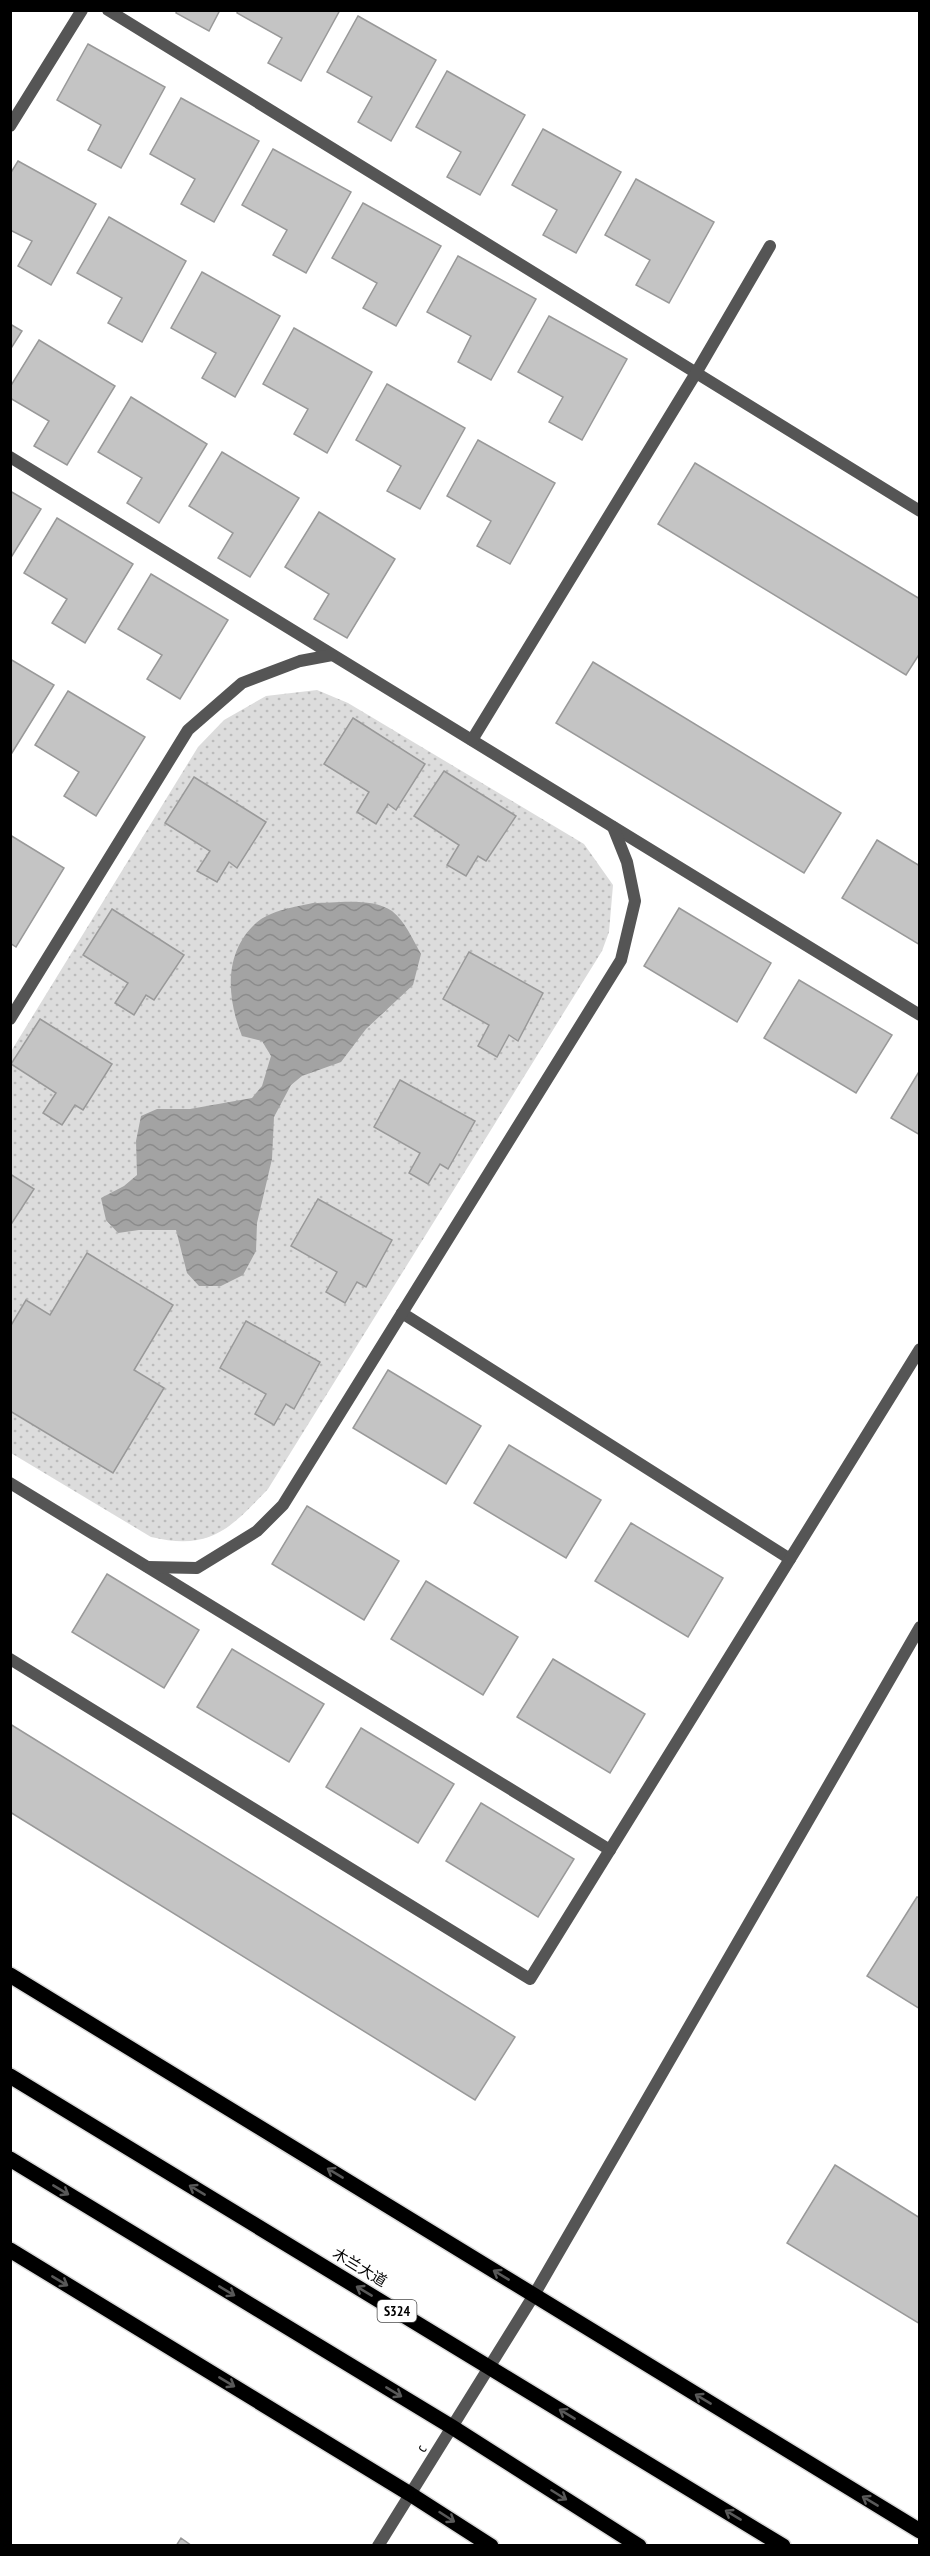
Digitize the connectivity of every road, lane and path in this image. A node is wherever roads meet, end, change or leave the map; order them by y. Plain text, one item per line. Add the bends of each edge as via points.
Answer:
1 (82, 10) edge
2 (108, 10) edge
3 (10, 126) edge
4 (770, 246) dead end
5 (696, 373) junction
6 (10, 457) edge
7 (920, 511) edge
8 (332, 655) junction
9 (472, 740) junction
10 (614, 827) junction
11 (920, 1015) edge
12 (10, 1019) edge
13 (402, 1313) junction
14 (920, 1349) edge
15 (10, 1483) edge
16 (790, 1559) junction
17 (148, 1567) junction
18 (920, 1627) edge
19 (10, 1659) edge
20 (610, 1850) junction
21 (10, 1975) edge
22 (10, 2076) edge
23 (10, 2159) edge
24 (10, 2250) edge
25 (534, 2295) junction
26 (490, 2367) junction
27 (452, 2427) junction
28 (410, 2494) junction
29 (920, 2531) edge
30 (378, 2546) edge
31 (491, 2546) edge
32 (639, 2546) edge
33 (783, 2546) edge

1 - 3 street
2 - 5 street
4 - 5 street
5 - 7 street
5 - 9 street
6 - 8 street
8 - 9 street
8 - 12 street via 300,661 242,683 188,730
9 - 10 street
10 - 11 street
10 - 13 street via 635,901 621,960
13 - 16 street
13 - 17 street via 283,1505 256,1531 197,1568
14 - 16 street
15 - 17 street
16 - 20 street
17 - 20 street
18 - 25 street, c
19 - 20 street via 530,1979
25 -> 21 main road
26 -> 22 main road, 木兰大道 / S324
23 -> 27 main road
24 -> 28 main road
25 - 26 street, c
29 -> 25 main road
26 - 27 street, c
33 -> 26 main road, 木兰大道 / S324
27 - 28 street, c
27 -> 32 main road
28 - 30 street, c
28 -> 31 main road

